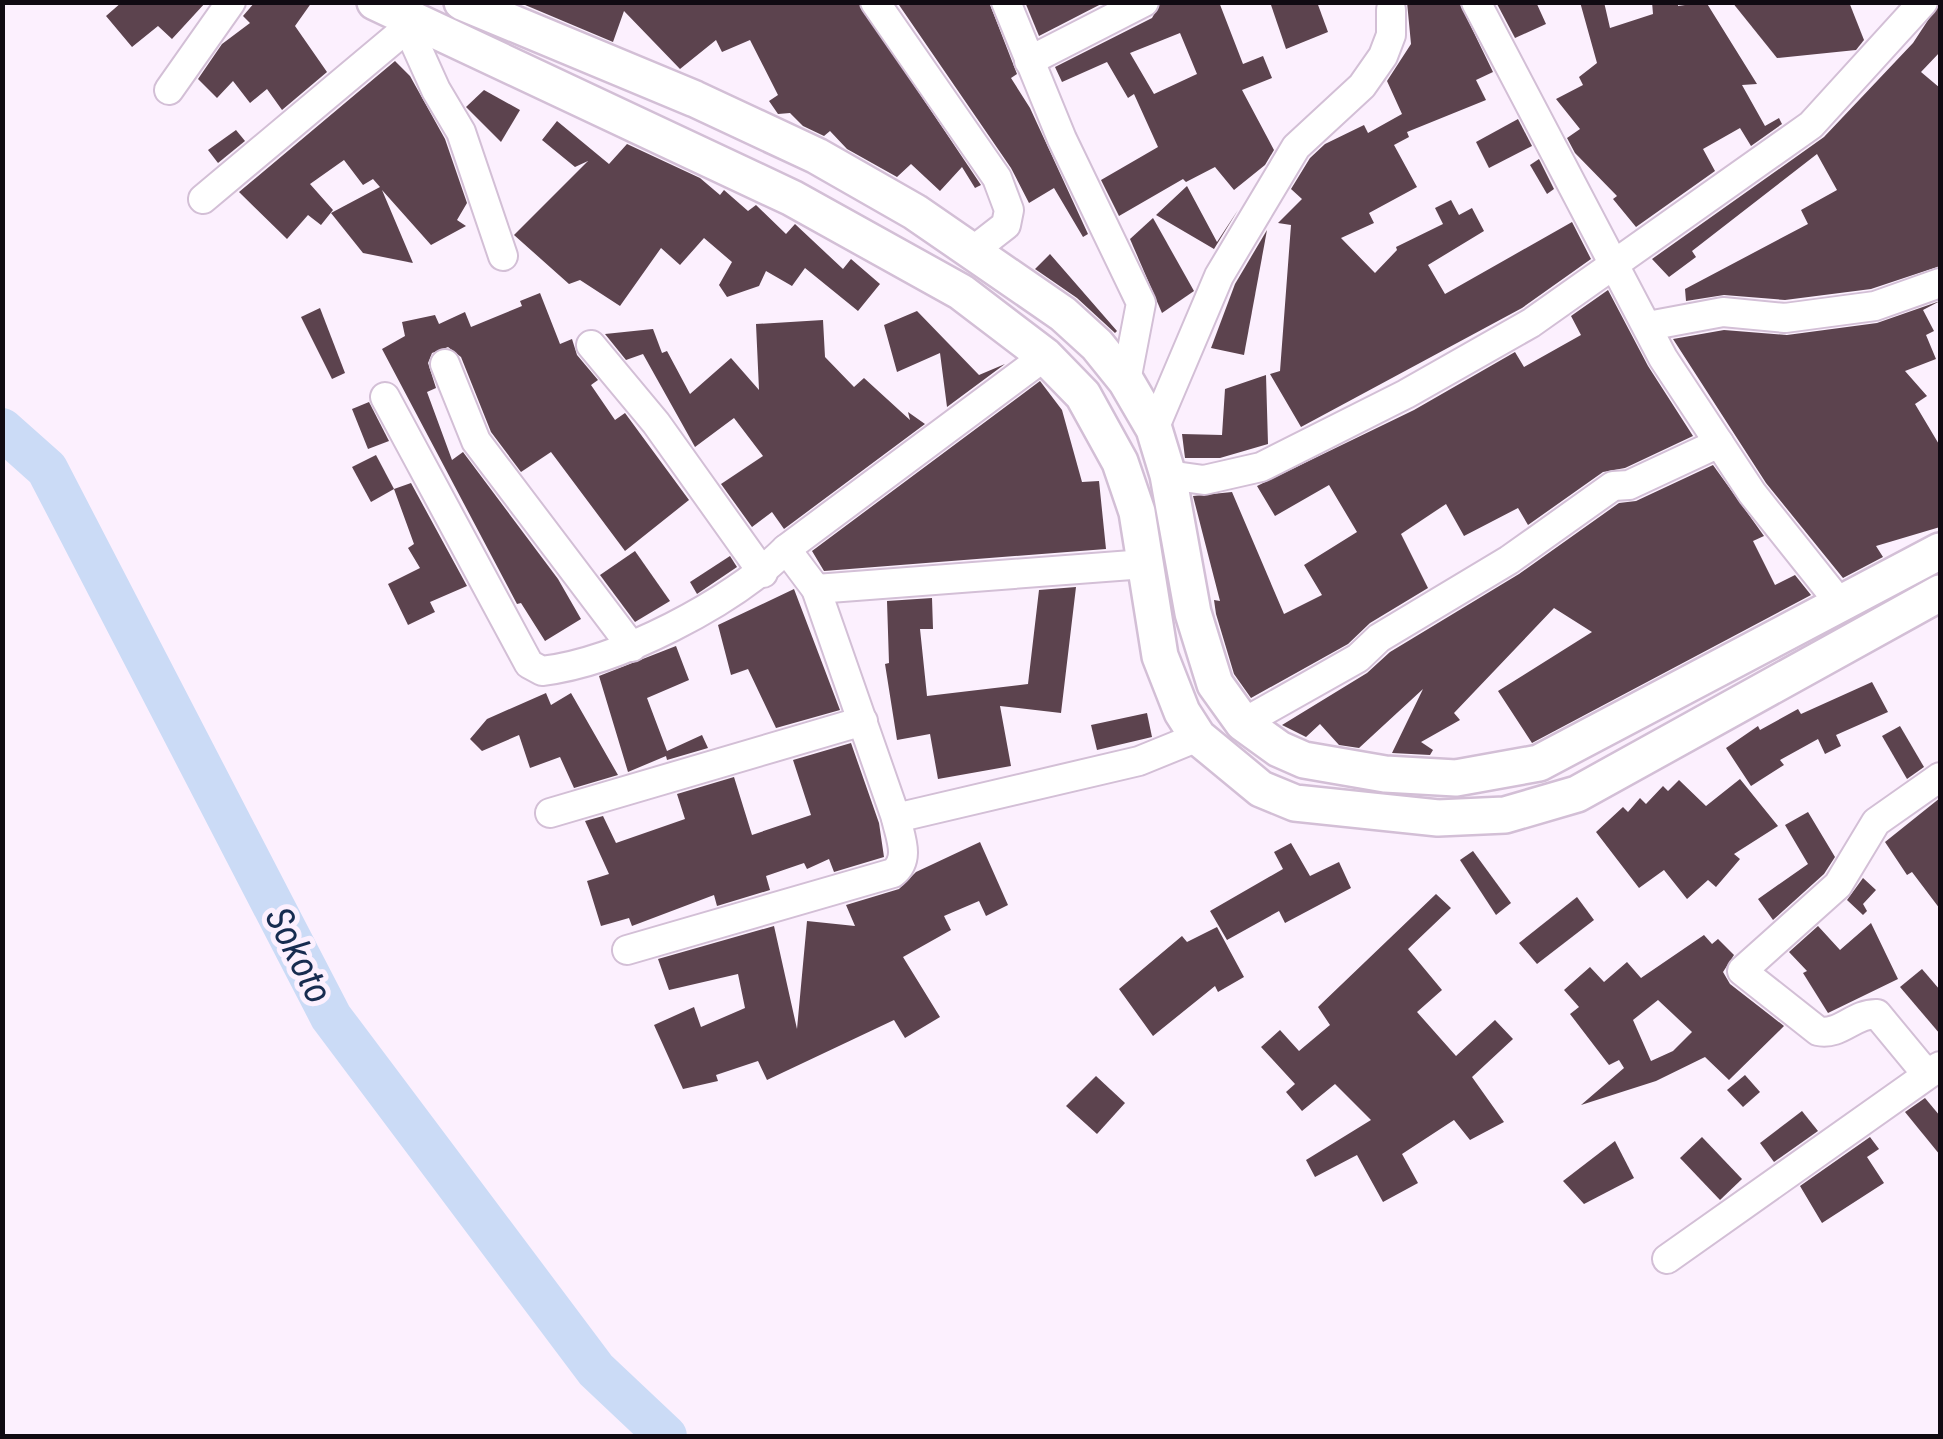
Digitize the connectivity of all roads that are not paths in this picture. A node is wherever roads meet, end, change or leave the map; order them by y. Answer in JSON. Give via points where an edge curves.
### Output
{"nodes":[{"id":1,"x":231,"y":2,"type":"edge"},
{"id":2,"x":375,"y":2,"type":"edge"},
{"id":3,"x":875,"y":2,"type":"edge"},
{"id":4,"x":1006,"y":2,"type":"edge"},
{"id":5,"x":1144,"y":2,"type":"edge"},
{"id":6,"x":1476,"y":2,"type":"edge"},
{"id":7,"x":1923,"y":2,"type":"edge"},
{"id":8,"x":477,"y":5,"type":"edge"},
{"id":9,"x":1392,"y":5,"type":"edge"},
{"id":10,"x":411,"y":26,"type":"junction"},
{"id":11,"x":1029,"y":61,"type":"junction"},
{"id":12,"x":169,"y":90,"type":"dead end"},
{"id":13,"x":203,"y":199,"type":"dead end"},
{"id":14,"x":970,"y":252,"type":"junction"},
{"id":15,"x":503,"y":256,"type":"dead end"},
{"id":16,"x":1616,"y":263,"type":"junction"},
{"id":17,"x":1940,"y":283,"type":"edge"},
{"id":18,"x":1648,"y":326,"type":"junction"},
{"id":19,"x":591,"y":345,"type":"dead end"},
{"id":20,"x":1045,"y":356,"type":"junction"},
{"id":21,"x":445,"y":364,"type":"dead end"},
{"id":22,"x":1126,"y":382,"type":"junction"},
{"id":23,"x":385,"y":397,"type":"dead end"},
{"id":24,"x":1154,"y":429,"type":"junction"},
{"id":25,"x":1719,"y":443,"type":"junction"},
{"id":26,"x":1168,"y":476,"type":"junction"},
{"id":27,"x":786,"y":549,"type":"junction"},
{"id":28,"x":1940,"y":551,"type":"edge"},
{"id":29,"x":1145,"y":564,"type":"junction"},
{"id":30,"x":762,"y":573,"type":"junction"},
{"id":31,"x":816,"y":589,"type":"junction"},
{"id":32,"x":1939,"y":600,"type":"edge"},
{"id":33,"x":1839,"y":602,"type":"junction"},
{"id":34,"x":632,"y":647,"type":"junction"},
{"id":35,"x":863,"y":722,"type":"junction"},
{"id":36,"x":1243,"y":723,"type":"junction"},
{"id":37,"x":1198,"y":737,"type":"junction"},
{"id":38,"x":1279,"y":749,"type":"junction"},
{"id":39,"x":1940,"y":777,"type":"edge"},
{"id":40,"x":1248,"y":779,"type":"junction"},
{"id":41,"x":550,"y":813,"type":"dead end"},
{"id":42,"x":896,"y":818,"type":"junction"},
{"id":43,"x":627,"y":950,"type":"dead end"},
{"id":44,"x":1935,"y":1068,"type":"edge"},
{"id":45,"x":1667,"y":1259,"type":"dead end"}],
"edges":[{"from":1,"to":12,"type":"street"},
{"from":2,"to":10,"type":"street"},
{"from":3,"to":14,"type":"street","via":[[997,178],[1009,210],[1006,224]]},
{"from":4,"to":11,"type":"street"},
{"from":5,"to":11,"type":"street"},
{"from":6,"to":16,"type":"street"},
{"from":7,"to":16,"type":"street","via":[[1812,125]]},
{"from":8,"to":14,"type":"street","via":[[817,156]]},
{"from":9,"to":24,"type":"street","via":[[1392,34],[1383,56],[1362,86],[1296,146],[1219,276]]},
{"from":10,"to":13,"type":"street"},
{"from":10,"to":15,"type":"street","via":[[461,132]]},
{"from":10,"to":20,"type":"street","via":[[792,198],[961,292]]},
{"from":11,"to":22,"type":"street","via":[[1141,304]]},
{"from":14,"to":22,"type":"street","via":[[1063,314]]},
{"from":16,"to":18,"type":"street"},
{"from":16,"to":26,"type":"street","via":[[1531,323],[1261,466],[1204,480]]},
{"from":17,"to":18,"type":"street","via":[[1875,306],[1786,318],[1723,312]]},
{"from":18,"to":25,"type":"street"},
{"from":19,"to":30,"type":"street"},
{"from":20,"to":27,"type":"street"},
{"from":20,"to":29,"type":"street","via":[[1101,422],[1137,512]]},
{"from":21,"to":34,"type":"street","via":[[476,441]]},
{"from":22,"to":24,"type":"street"},
{"from":23,"to":34,"type":"street","via":[[529,664],[542,671],[564,668]]},
{"from":24,"to":26,"type":"street"},
{"from":25,"to":33,"type":"street"},
{"from":25,"to":36,"type":"street","via":[[1629,485],[1612,486],[1358,658]]},
{"from":26,"to":36,"type":"street","via":[[1206,663]]},
{"from":27,"to":30,"type":"street"},
{"from":27,"to":31,"type":"street"},
{"from":28,"to":33,"type":"street"},
{"from":29,"to":31,"type":"street"},
{"from":29,"to":37,"type":"street","via":[[1168,684]]},
{"from":30,"to":34,"type":"street"},
{"from":31,"to":35,"type":"street"},
{"from":32,"to":40,"type":"street","via":[[1577,794],[1505,814],[1382,816],[1280,798]]},
{"from":33,"to":38,"type":"street","via":[[1539,763],[1456,778],[1322,766]]},
{"from":35,"to":41,"type":"street"},
{"from":35,"to":42,"type":"street"},
{"from":36,"to":38,"type":"street"},
{"from":37,"to":40,"type":"street"},
{"from":37,"to":42,"type":"street","via":[[1139,761]]},
{"from":38,"to":40,"type":"street"},
{"from":39,"to":44,"type":"street","via":[[1876,822],[1838,885],[1742,971],[1818,1031],[1877,1014],[1920,1066]]},
{"from":42,"to":43,"type":"street","via":[[904,856],[894,873]]},
{"from":44,"to":45,"type":"street"}]}
